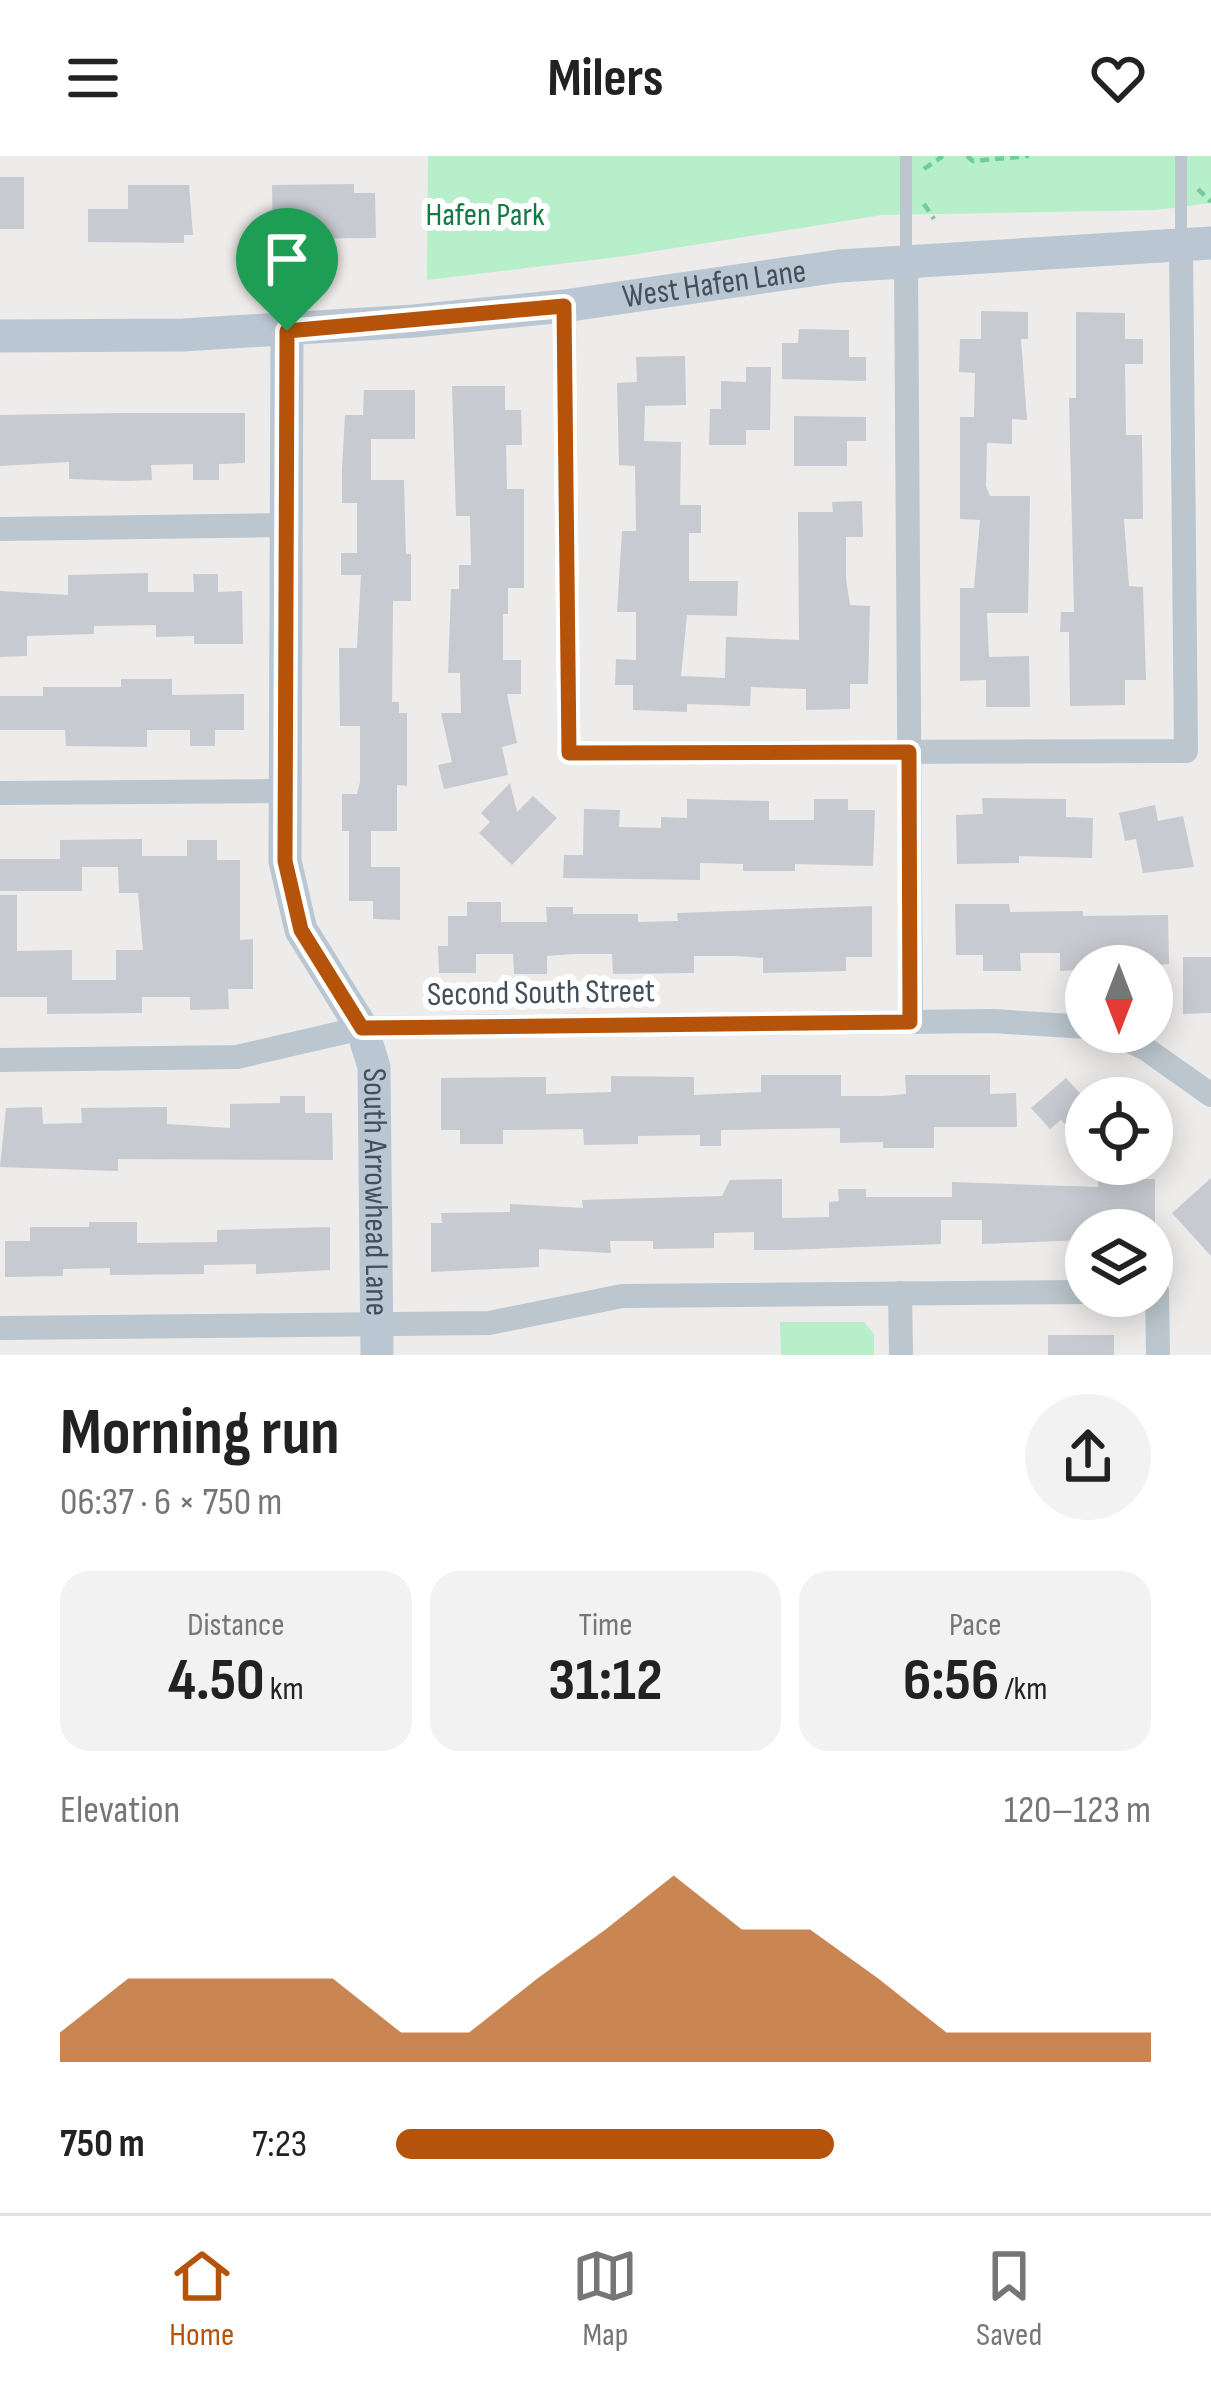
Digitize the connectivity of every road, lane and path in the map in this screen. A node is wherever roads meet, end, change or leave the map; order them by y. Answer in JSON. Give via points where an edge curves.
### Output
{"nodes":[{"id":1,"x":906,"y":156,"type":"edge"},
{"id":2,"x":943,"y":156,"type":"edge"},
{"id":3,"x":967,"y":156,"type":"edge"},
{"id":4,"x":1028,"y":156,"type":"edge"},
{"id":5,"x":1181,"y":156,"type":"edge"},
{"id":6,"x":922,"y":182,"type":"dead end"},
{"id":7,"x":922,"y":194,"type":"dead end"},
{"id":8,"x":934,"y":219,"type":"dead end"},
{"id":9,"x":1196,"y":245,"type":"edge"},
{"id":10,"x":906,"y":260,"type":"junction"},
{"id":11,"x":564,"y":306,"type":"junction"},
{"id":12,"x":287,"y":331,"type":"junction"},
{"id":13,"x":0,"y":336,"type":"edge"},
{"id":14,"x":286,"y":525,"type":"junction"},
{"id":15,"x":0,"y":529,"type":"edge"},
{"id":16,"x":909,"y":752,"type":"junction"},
{"id":17,"x":285,"y":791,"type":"junction"},
{"id":18,"x":0,"y":793,"type":"edge"},
{"id":19,"x":910,"y":1022,"type":"junction"},
{"id":20,"x":1065,"y":1026,"type":"edge"},
{"id":21,"x":362,"y":1028,"type":"junction"},
{"id":22,"x":1152,"y":1053,"type":"edge"},
{"id":23,"x":0,"y":1060,"type":"edge"},
{"id":24,"x":1211,"y":1095,"type":"edge"},
{"id":25,"x":1065,"y":1292,"type":"edge"},
{"id":26,"x":900,"y":1293,"type":"junction"},
{"id":27,"x":1156,"y":1317,"type":"edge"},
{"id":28,"x":0,"y":1328,"type":"edge"},
{"id":29,"x":377,"y":1340,"type":"edge"},
{"id":30,"x":901,"y":1355,"type":"edge"},
{"id":31,"x":1158,"y":1355,"type":"edge"}],
"edges":[{"from":1,"to":10,"type":"lane"},
{"from":2,"to":6,"type":"path","via":[[923,170]]},
{"from":3,"to":4,"type":"path"},
{"from":5,"to":9,"type":"lane"},
{"from":7,"to":8,"type":"path"},
{"from":9,"to":10,"type":"main road","name":"West Hafen Lane"},
{"from":9,"to":16,"type":"street","via":[[1186,751]]},
{"from":10,"to":11,"type":"main road","name":"West Hafen Lane"},
{"from":10,"to":16,"type":"street"},
{"from":11,"to":12,"type":"main road","name":"West Hafen Lane"},
{"from":11,"to":16,"type":"street","via":[[569,753]]},
{"from":12,"to":13,"type":"main road","name":"West Hafen Lane"},
{"from":12,"to":14,"type":"main road","name":"South Arrowhead Lane"},
{"from":14,"to":15,"type":"street"},
{"from":14,"to":17,"type":"main road","name":"South Arrowhead Lane"},
{"from":16,"to":19,"type":"street"},
{"from":17,"to":18,"type":"street"},
{"from":17,"to":21,"type":"main road","name":"South Arrowhead Lane","via":[[285,861],[301,930]]},
{"from":19,"to":20,"type":"street","name":"Second South Street"},
{"from":19,"to":21,"type":"street","name":"Second South Street"},
{"from":21,"to":23,"type":"street","name":"Second South Street","via":[[237,1057]]},
{"from":21,"to":29,"type":"main road","name":"South Arrowhead Lane","via":[[374,1066]]},
{"from":22,"to":24,"type":"street"},
{"from":25,"to":26,"type":"street"},
{"from":26,"to":29,"type":"street","via":[[622,1296]]},
{"from":26,"to":30,"type":"street"},
{"from":27,"to":31,"type":"street"},
{"from":28,"to":29,"type":"street"}]}
